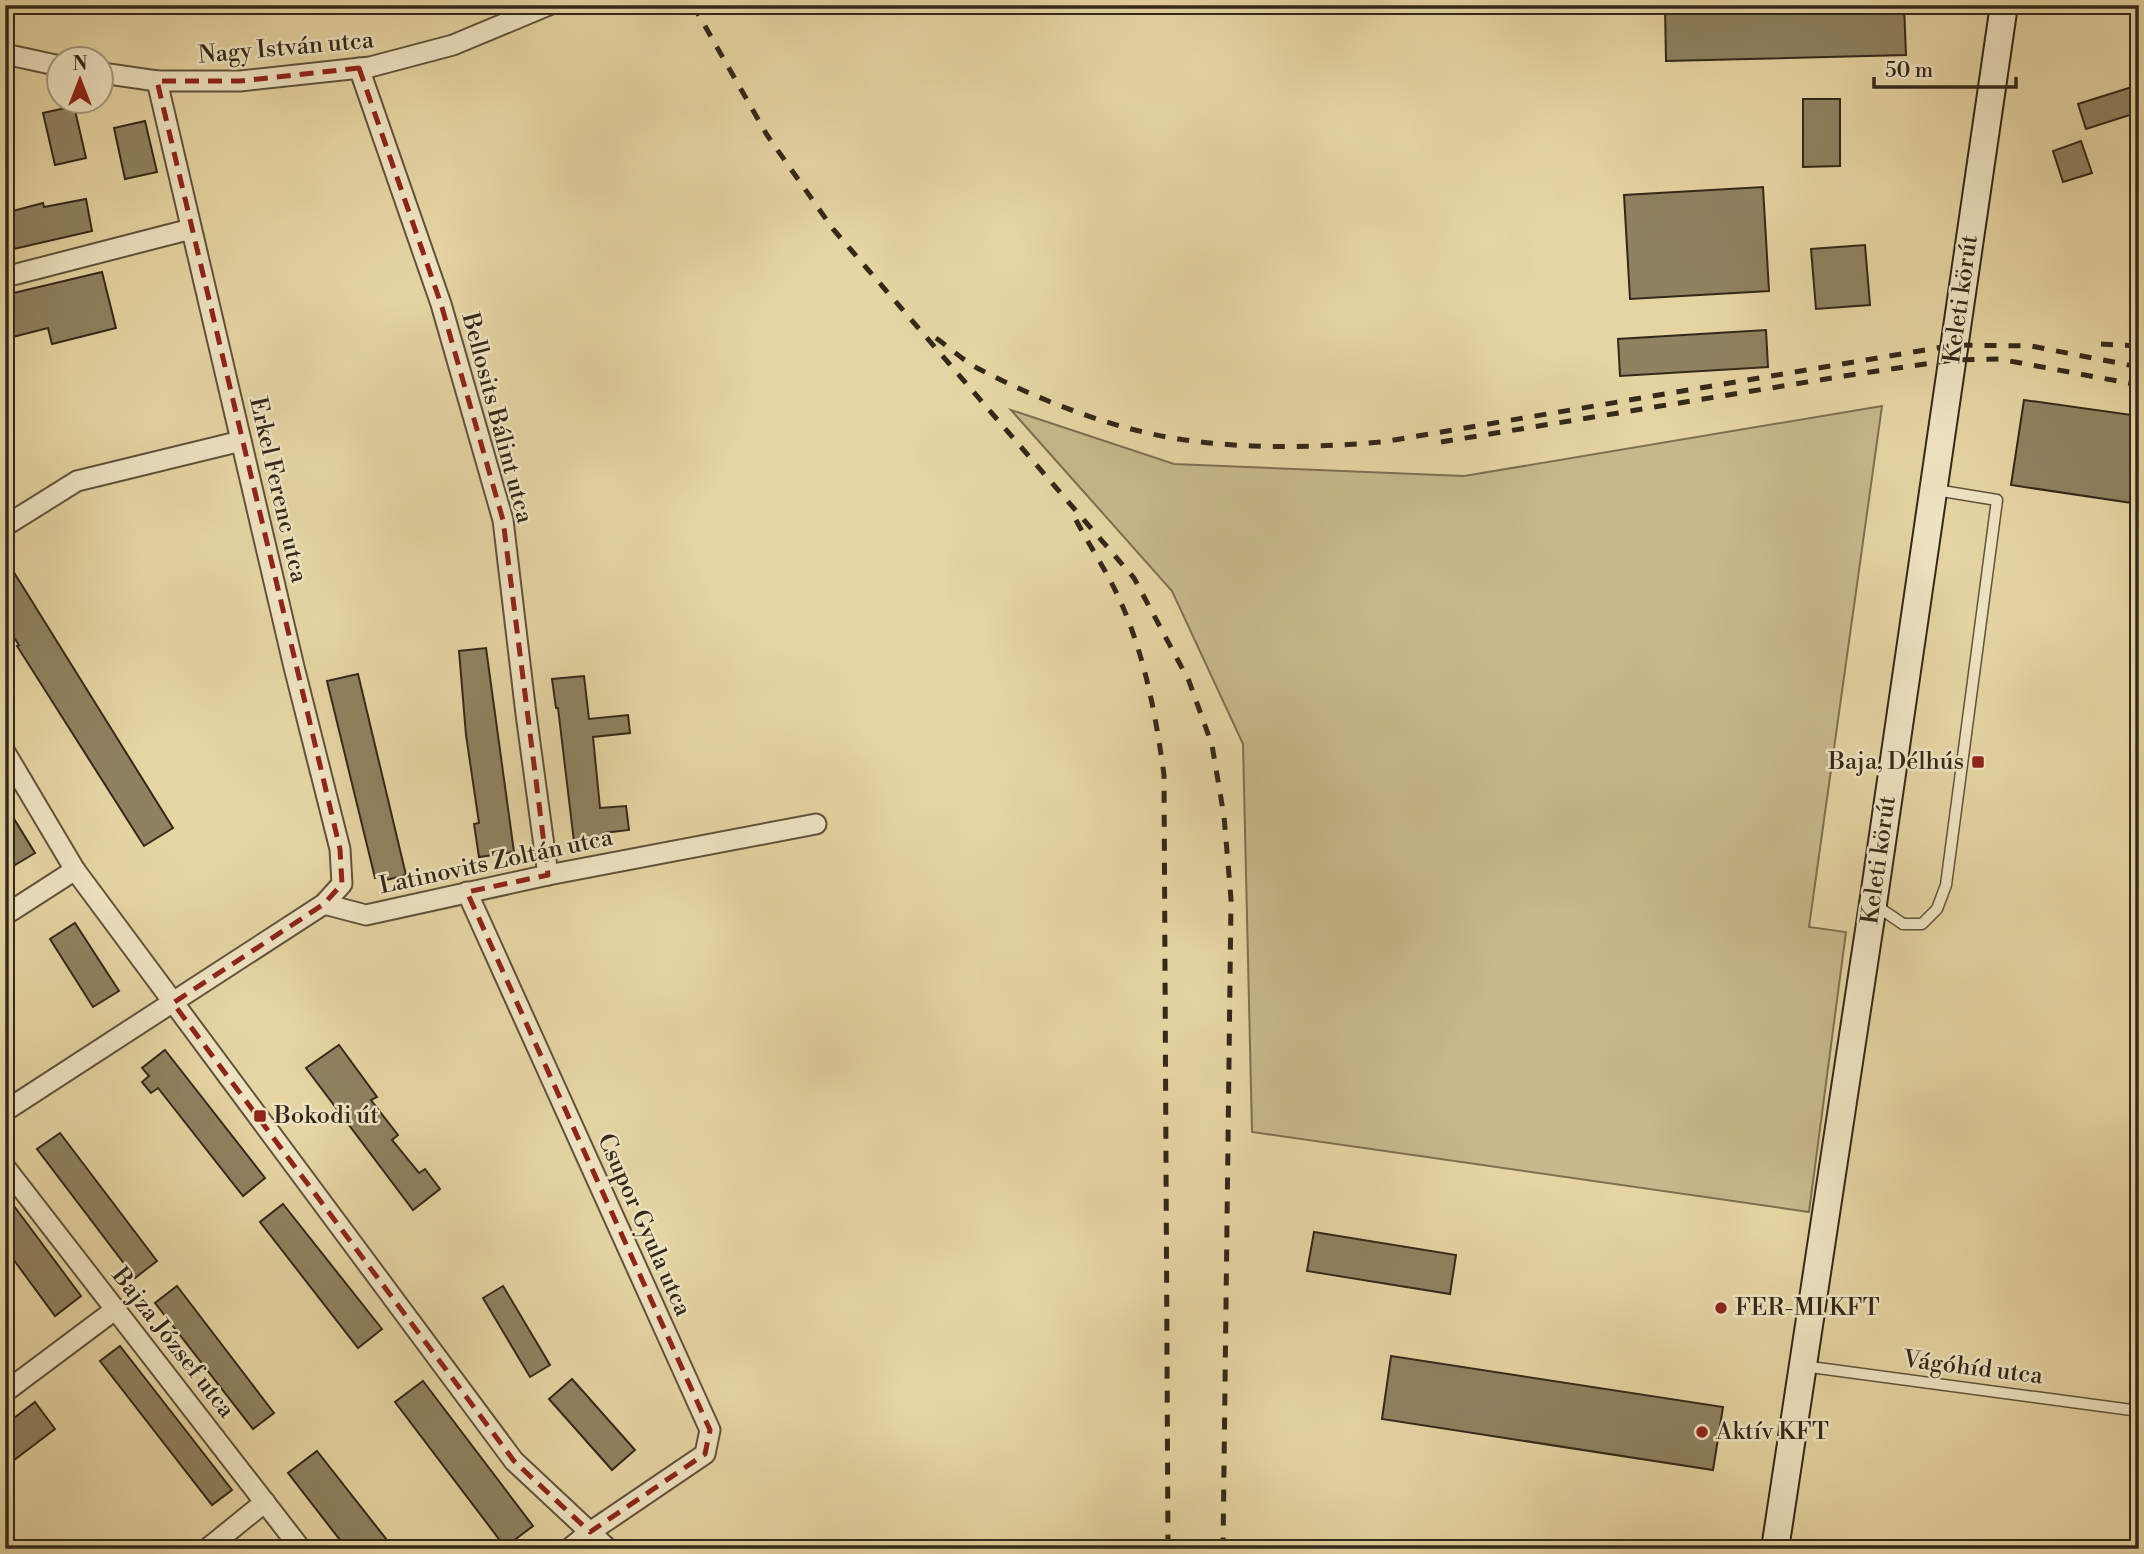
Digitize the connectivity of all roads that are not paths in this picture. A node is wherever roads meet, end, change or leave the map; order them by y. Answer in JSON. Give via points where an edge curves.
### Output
{"nodes":[{"id":1,"x":549,"y":5,"type":"edge"},
{"id":2,"x":2004,"y":5,"type":"edge"},
{"id":3,"x":5,"y":54,"type":"edge"},
{"id":4,"x":46,"y":63,"type":"edge"},
{"id":5,"x":359,"y":68,"type":"junction"},
{"id":6,"x":116,"y":75,"type":"edge"},
{"id":7,"x":157,"y":81,"type":"junction"},
{"id":8,"x":191,"y":229,"type":"junction"},
{"id":9,"x":5,"y":277,"type":"edge"},
{"id":10,"x":241,"y":441,"type":"junction"},
{"id":11,"x":1932,"y":489,"type":"junction"},
{"id":12,"x":5,"y":526,"type":"edge"},
{"id":13,"x":5,"y":752,"type":"edge"},
{"id":14,"x":816,"y":824,"type":"dead end"},
{"id":15,"x":75,"y":870,"type":"junction"},
{"id":16,"x":548,"y":876,"type":"junction"},
{"id":17,"x":467,"y":892,"type":"junction"},
{"id":18,"x":324,"y":904,"type":"junction"},
{"id":19,"x":1873,"y":904,"type":"junction"},
{"id":20,"x":5,"y":915,"type":"edge"},
{"id":21,"x":173,"y":1003,"type":"junction"},
{"id":22,"x":5,"y":1111,"type":"edge"},
{"id":23,"x":5,"y":1167,"type":"edge"},
{"id":24,"x":116,"y":1309,"type":"junction"},
{"id":25,"x":1803,"y":1367,"type":"junction"},
{"id":26,"x":5,"y":1392,"type":"edge"},
{"id":27,"x":2139,"y":1411,"type":"edge"},
{"id":28,"x":265,"y":1502,"type":"junction"},
{"id":29,"x":590,"y":1532,"type":"junction"},
{"id":30,"x":207,"y":1549,"type":"edge"},
{"id":31,"x":301,"y":1549,"type":"edge"},
{"id":32,"x":569,"y":1549,"type":"edge"},
{"id":33,"x":608,"y":1549,"type":"edge"},
{"id":34,"x":1775,"y":1549,"type":"edge"}],
"edges":[{"from":1,"to":5,"type":"street","name":"Nagy István utca","via":[[453,45]]},
{"from":2,"to":11,"type":"main road","name":"Keleti körút"},
{"from":3,"to":4,"type":"street"},
{"from":5,"to":7,"type":"street","name":"Nagy István utca","via":[[240,81]]},
{"from":5,"to":16,"type":"street","name":"Bellosits Bálint utca","via":[[440,304],[503,520]]},
{"from":6,"to":7,"type":"street","name":"Nagy István utca"},
{"from":7,"to":8,"type":"street","name":"Erkel Ferenc utca"},
{"from":8,"to":9,"type":"street"},
{"from":8,"to":10,"type":"street","name":"Erkel Ferenc utca"},
{"from":10,"to":12,"type":"street","via":[[76,481]]},
{"from":10,"to":18,"type":"street","name":"Erkel Ferenc utca","via":[[340,849],[342,884]]},
{"from":11,"to":19,"type":"main road","name":"Keleti körút"},
{"from":11,"to":19,"type":"lane","via":[[1997,500],[1946,885],[1937,909],[1922,923],[1903,923]]},
{"from":13,"to":15,"type":"street"},
{"from":14,"to":16,"type":"street","name":"Latinovits Zoltán utca"},
{"from":15,"to":20,"type":"street"},
{"from":15,"to":21,"type":"street"},
{"from":16,"to":17,"type":"street","name":"Latinovits Zoltán utca"},
{"from":17,"to":18,"type":"street","name":"Latinovits Zoltán utca","via":[[366,915]]},
{"from":17,"to":29,"type":"street","name":"Csupor Gyula utca","via":[[710,1430],[705,1454]]},
{"from":18,"to":21,"type":"street"},
{"from":19,"to":25,"type":"main road","name":"Keleti körút"},
{"from":21,"to":22,"type":"street"},
{"from":21,"to":29,"type":"street","via":[[514,1461]]},
{"from":23,"to":24,"type":"street","name":"Bajza József utca"},
{"from":24,"to":26,"type":"street"},
{"from":24,"to":28,"type":"street","name":"Bajza József utca"},
{"from":25,"to":27,"type":"lane","name":"Vágóhíd utca"},
{"from":25,"to":34,"type":"main road","name":"Keleti körút"},
{"from":28,"to":30,"type":"street"},
{"from":28,"to":31,"type":"street","name":"Bajza József utca"},
{"from":29,"to":32,"type":"street","name":"Csupor Gyula utca"},
{"from":29,"to":33,"type":"street"}]}
